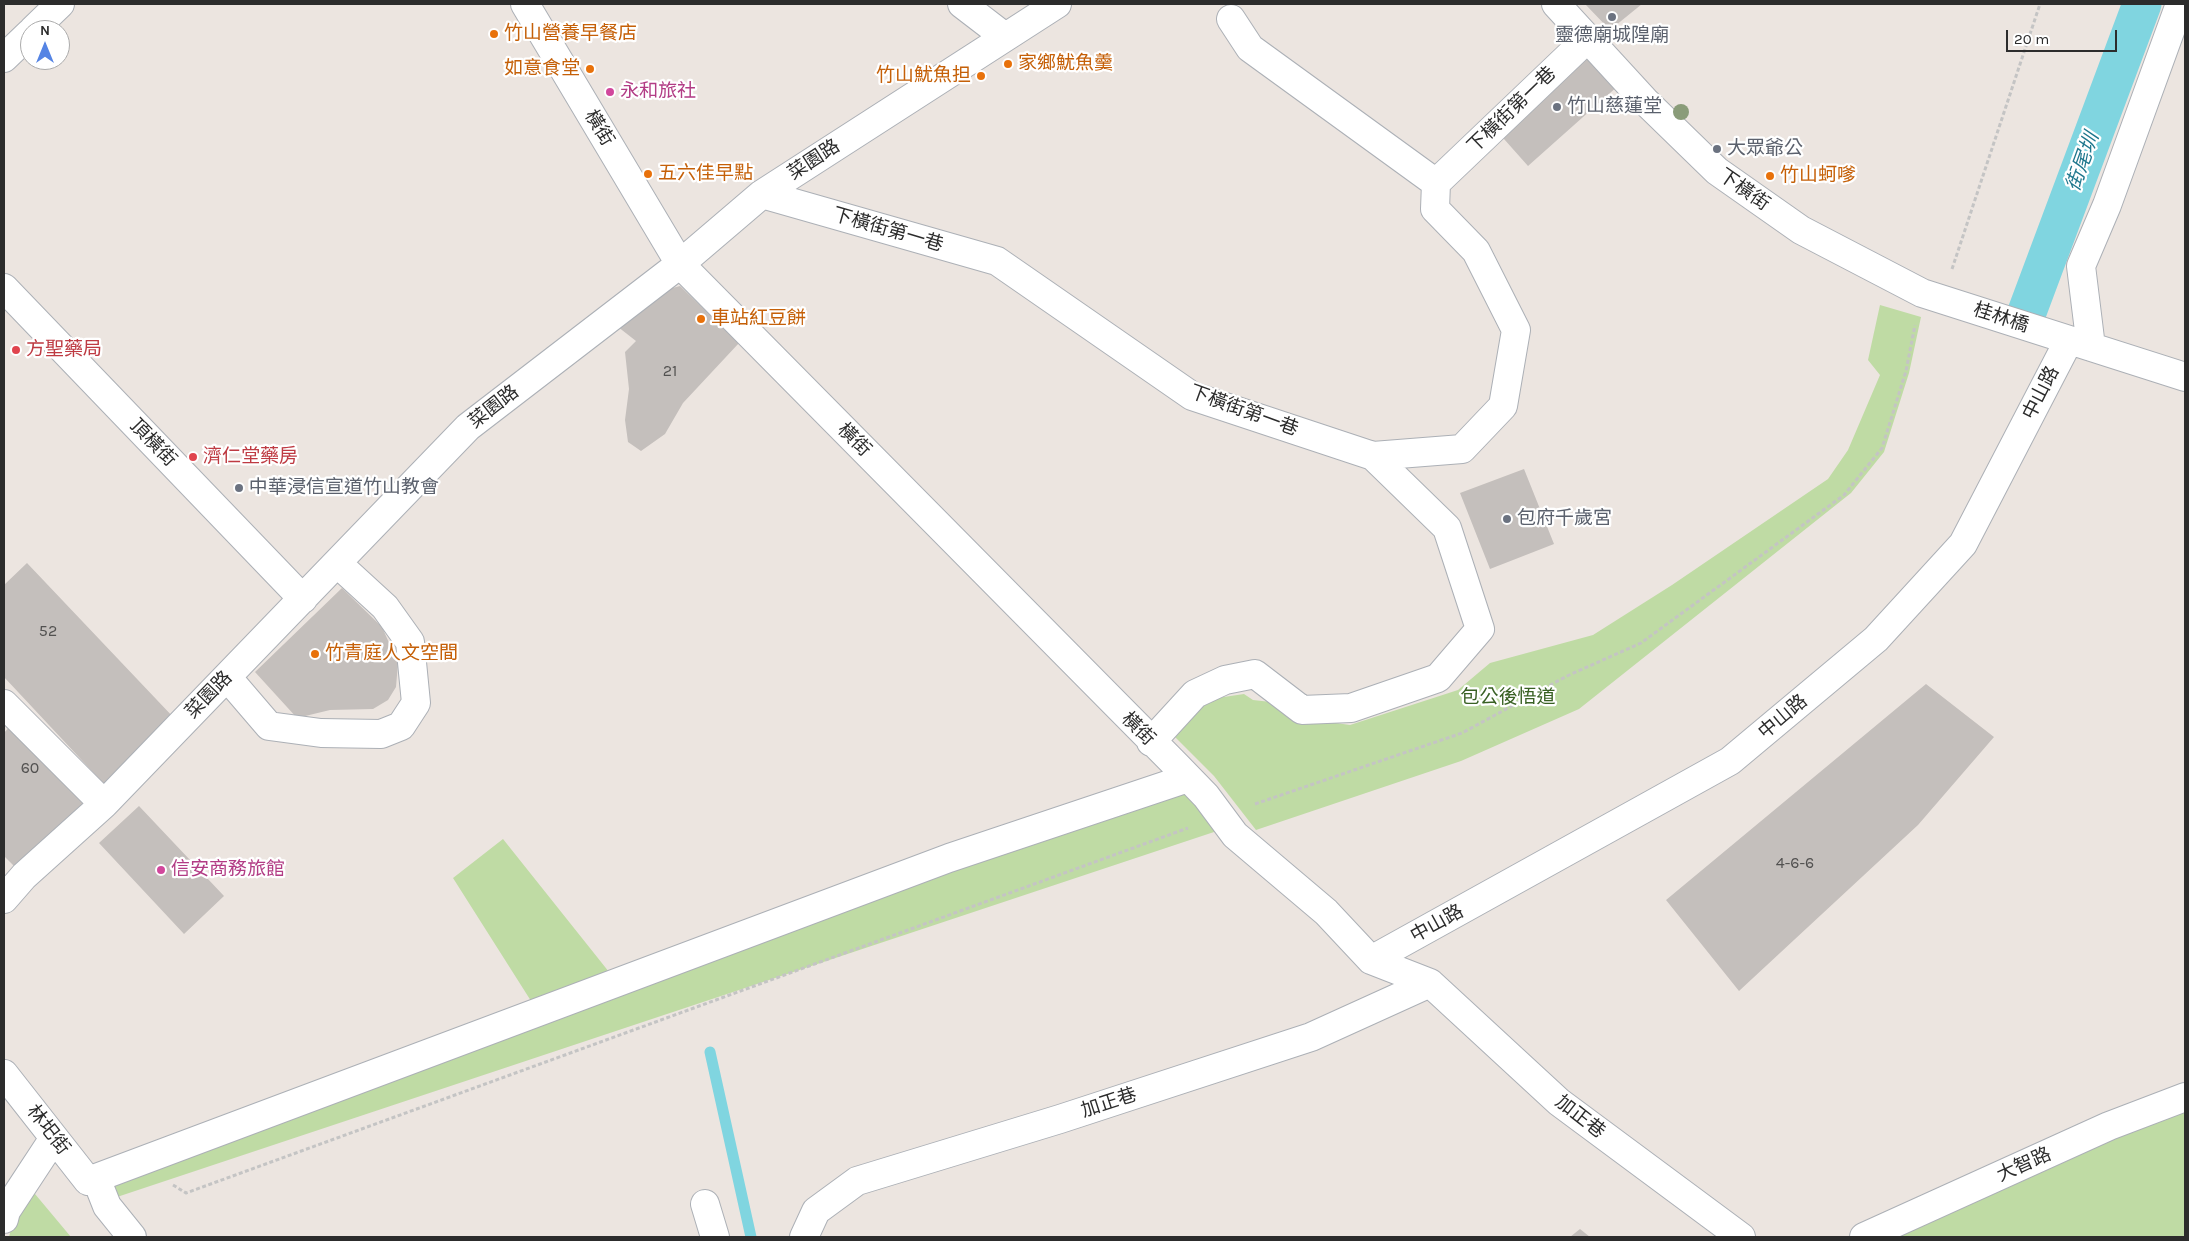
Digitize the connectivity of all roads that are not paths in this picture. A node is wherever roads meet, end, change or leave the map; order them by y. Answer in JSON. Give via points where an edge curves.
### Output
{"nodes":[{"id":1,"x":60,"y":4,"type":"edge"},
{"id":2,"x":525,"y":4,"type":"edge"},
{"id":3,"x":962,"y":4,"type":"edge"},
{"id":4,"x":1556,"y":4,"type":"edge"},
{"id":5,"x":2180,"y":4,"type":"edge"},
{"id":6,"x":1054,"y":5,"type":"edge"},
{"id":7,"x":1231,"y":19,"type":"dead end"},
{"id":8,"x":43,"y":20,"type":"edge"},
{"id":9,"x":1005,"y":37,"type":"junction"},
{"id":10,"x":1588,"y":38,"type":"junction"},
{"id":11,"x":20,"y":43,"type":"edge"},
{"id":12,"x":4,"y":58,"type":"edge"},
{"id":13,"x":1436,"y":183,"type":"junction"},
{"id":14,"x":762,"y":194,"type":"junction"},
{"id":15,"x":680,"y":264,"type":"junction"},
{"id":16,"x":4,"y":288,"type":"edge"},
{"id":17,"x":1932,"y":296,"type":"joint"},
{"id":18,"x":2080,"y":343,"type":"junction"},
{"id":19,"x":2185,"y":377,"type":"edge"},
{"id":20,"x":1373,"y":456,"type":"junction"},
{"id":21,"x":337,"y":563,"type":"junction"},
{"id":22,"x":303,"y":599,"type":"junction"},
{"id":23,"x":227,"y":677,"type":"junction"},
{"id":24,"x":4,"y":704,"type":"edge"},
{"id":25,"x":1151,"y":742,"type":"junction"},
{"id":26,"x":1188,"y":778,"type":"junction"},
{"id":27,"x":104,"y":804,"type":"junction"},
{"id":28,"x":4,"y":899,"type":"edge"},
{"id":29,"x":1371,"y":960,"type":"junction"},
{"id":30,"x":1430,"y":983,"type":"junction"},
{"id":31,"x":4,"y":1074,"type":"edge"},
{"id":32,"x":2185,"y":1097,"type":"edge"},
{"id":33,"x":54,"y":1138,"type":"junction"},
{"id":34,"x":96,"y":1178,"type":"junction"},
{"id":35,"x":705,"y":1204,"type":"dead end"},
{"id":36,"x":4,"y":1219,"type":"edge"},
{"id":37,"x":132,"y":1237,"type":"edge"},
{"id":38,"x":715,"y":1237,"type":"edge"},
{"id":39,"x":804,"y":1237,"type":"edge"},
{"id":40,"x":1741,"y":1237,"type":"edge"},
{"id":41,"x":1864,"y":1237,"type":"edge"}],
"edges":[{"from":1,"to":8,"type":"street"},
{"from":2,"to":15,"type":"street","name":"橫街"},
{"from":3,"to":9,"type":"street"},
{"from":4,"to":10,"type":"street","name":"下橫街"},
{"from":5,"to":18,"type":"street","via":[[2107,205],[2081,266]]},
{"from":6,"to":9,"type":"street","name":"菜園路"},
{"from":7,"to":13,"type":"street","via":[[1250,48]]},
{"from":9,"to":14,"type":"street","name":"菜園路"},
{"from":10,"to":13,"type":"street","name":"下橫街第一巷"},
{"from":10,"to":17,"type":"street","name":"下橫街","via":[[1645,101],[1717,171],[1801,230]]},
{"from":11,"to":12,"type":"street"},
{"from":13,"to":20,"type":"street","name":"下橫街第一巷","via":[[1435,209],[1476,251],[1516,330],[1503,406],[1462,450]]},
{"from":14,"to":15,"type":"street","name":"菜園路"},
{"from":14,"to":20,"type":"street","name":"下橫街第一巷","via":[[996,260],[1192,396]]},
{"from":15,"to":21,"type":"street","name":"菜園路","via":[[468,426]]},
{"from":15,"to":25,"type":"street","name":"橫街"},
{"from":16,"to":22,"type":"street","name":"頂橫街"},
{"from":17,"to":18,"type":"street","name":"桂林橋"},
{"from":18,"to":19,"type":"street"},
{"from":18,"to":29,"type":"street","name":"中山路","via":[[1963,544],[1876,639],[1730,761]]},
{"from":20,"to":25,"type":"street","via":[[1447,528],[1480,629],[1438,678],[1351,708],[1302,710],[1255,674],[1225,680],[1195,694]]},
{"from":21,"to":22,"type":"street","name":"菜園路"},
{"from":21,"to":23,"type":"street","via":[[385,607],[410,642],[416,703],[401,726],[381,734],[321,733],[269,726]]},
{"from":22,"to":23,"type":"street","name":"菜園路"},
{"from":23,"to":27,"type":"street","name":"菜園路"},
{"from":24,"to":27,"type":"street"},
{"from":25,"to":26,"type":"street","name":"橫街"},
{"from":26,"to":29,"type":"street","name":"橫街","via":[[1228,826],[1326,912]]},
{"from":26,"to":34,"type":"street","via":[[949,858]]},
{"from":27,"to":28,"type":"street","name":"菜園路","via":[[24,876]]},
{"from":29,"to":30,"type":"street","name":"加正巷"},
{"from":30,"to":39,"type":"street","name":"加正巷","via":[[1311,1037],[858,1181],[816,1211]]},
{"from":30,"to":40,"type":"street","name":"加正巷","via":[[1559,1102]]},
{"from":31,"to":33,"type":"street","name":"林圯街"},
{"from":32,"to":41,"type":"street","name":"大智路","via":[[2109,1126]]},
{"from":33,"to":34,"type":"street","name":"林圯街","via":[[88,1181]]},
{"from":33,"to":36,"type":"street","via":[[6,1211]]},
{"from":34,"to":37,"type":"street","via":[[107,1206]]},
{"from":35,"to":38,"type":"street"}]}
